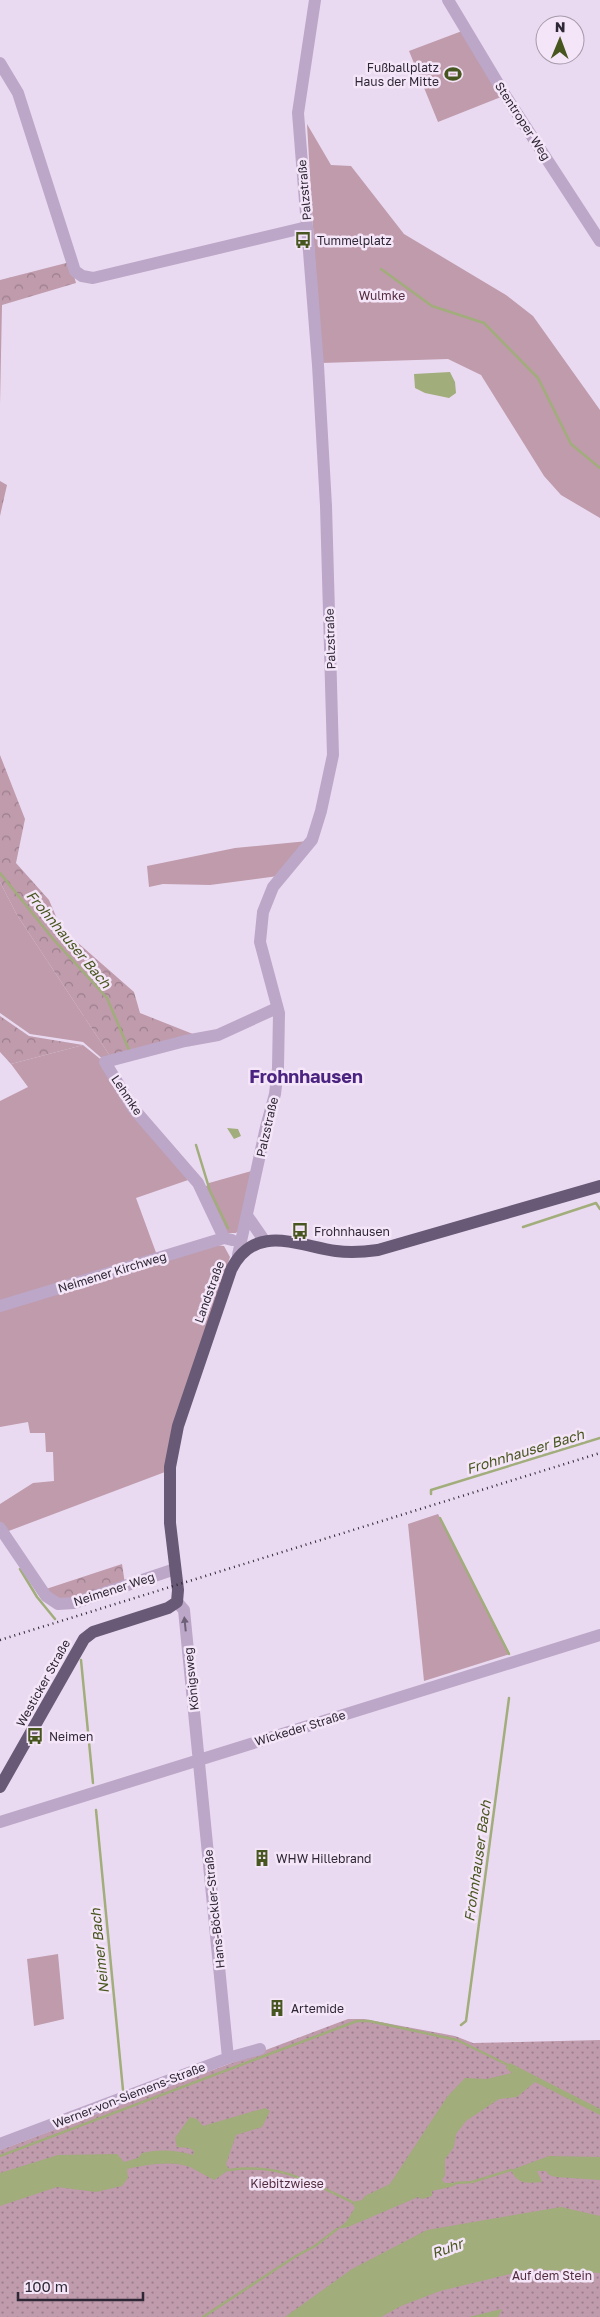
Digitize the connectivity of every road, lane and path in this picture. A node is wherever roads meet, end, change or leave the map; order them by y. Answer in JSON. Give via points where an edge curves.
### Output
{"nodes":[{"id":1,"x":315,"y":0,"type":"edge"},
{"id":2,"x":448,"y":0,"type":"edge"},
{"id":3,"x":0,"y":63,"type":"edge"},
{"id":4,"x":308,"y":227,"type":"junction"},
{"id":5,"x":600,"y":241,"type":"edge"},
{"id":6,"x":277,"y":1008,"type":"junction"},
{"id":7,"x":600,"y":1186,"type":"edge"},
{"id":8,"x":248,"y":1217,"type":"junction"},
{"id":9,"x":224,"y":1238,"type":"junction"},
{"id":10,"x":264,"y":1240,"type":"junction"},
{"id":11,"x":242,"y":1242,"type":"junction"},
{"id":12,"x":238,"y":1255,"type":"junction"},
{"id":13,"x":0,"y":1306,"type":"edge"},
{"id":14,"x":0,"y":1528,"type":"edge"},
{"id":15,"x":175,"y":1569,"type":"junction"},
{"id":16,"x":178,"y":1596,"type":"junction"},
{"id":17,"x":600,"y":1635,"type":"edge"},
{"id":18,"x":199,"y":1760,"type":"junction"},
{"id":19,"x":0,"y":1787,"type":"edge"},
{"id":20,"x":0,"y":1822,"type":"edge"},
{"id":21,"x":260,"y":2048,"type":"dead end"},
{"id":22,"x":228,"y":2058,"type":"junction"},
{"id":23,"x":0,"y":2144,"type":"edge"}],
"edges":[{"from":1,"to":4,"type":"street","name":"Palzstraße","via":[[298,113]]},
{"from":2,"to":5,"type":"street","name":"Stentroper Weg"},
{"from":3,"to":4,"type":"street","via":[[18,93],[75,270],[82,276],[93,278]]},
{"from":4,"to":6,"type":"street","name":"Palzstraße","via":[[326,506],[333,755],[322,811],[312,840],[273,887],[263,912],[260,942]]},
{"from":6,"to":8,"type":"street","name":"Palzstraße","via":[[280,1040],[275,1094]]},
{"from":6,"to":9,"type":"street","name":"Lehmke","via":[[218,1035],[105,1062],[133,1108],[198,1183]]},
{"from":7,"to":10,"type":"main road","via":[[378,1250],[348,1252]]},
{"from":8,"to":10,"type":"street"},
{"from":8,"to":11,"type":"street","name":"Palzstraße"},
{"from":9,"to":11,"type":"street"},
{"from":9,"to":13,"type":"street","name":"Neimener Kirchweg"},
{"from":10,"to":12,"type":"main road","name":"Landstraße","via":[[252,1244]]},
{"from":11,"to":12,"type":"street","name":"Palzstraße"},
{"from":12,"to":15,"type":"main road","name":"Landstraße","via":[[178,1426],[170,1467],[169,1503]]},
{"from":14,"to":15,"type":"street","name":"Neimener Weg","via":[[46,1596],[58,1604],[74,1603]]},
{"from":15,"to":16,"type":"main road","name":"Landstraße"},
{"from":18,"to":16,"type":"street","name":"Königsweg","one_way":true,"via":[[184,1610]]},
{"from":16,"to":19,"type":"main road","name":"Westicker Straße","via":[[168,1608],[93,1632],[84,1639]]},
{"from":17,"to":18,"type":"street","name":"Wickeder Straße","via":[[516,1666]]},
{"from":18,"to":20,"type":"street","name":"Wickeder Straße"},
{"from":18,"to":22,"type":"street","name":"Hans-Böckler-Straße"},
{"from":21,"to":22,"type":"street","name":"Werner-von-Siemens-Straße"},
{"from":22,"to":23,"type":"street","name":"Werner-von-Siemens-Straße"}]}
